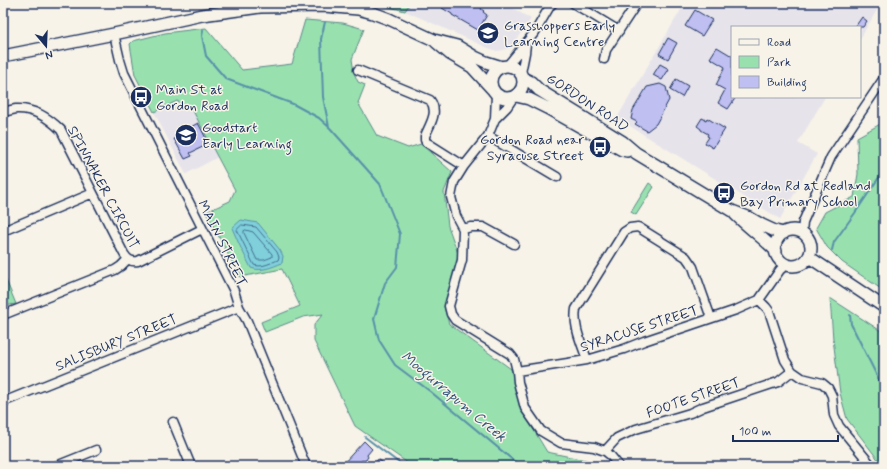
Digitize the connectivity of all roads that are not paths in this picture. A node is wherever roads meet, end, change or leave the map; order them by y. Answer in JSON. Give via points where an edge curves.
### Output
{"nodes":[{"id":1,"x":554,"y":3,"type":"edge"},
{"id":2,"x":573,"y":3,"type":"edge"},
{"id":3,"x":637,"y":3,"type":"edge"},
{"id":4,"x":260,"y":5,"type":"edge"},
{"id":5,"x":619,"y":30,"type":"junction"},
{"id":6,"x":114,"y":34,"type":"junction"},
{"id":7,"x":434,"y":40,"type":"junction"},
{"id":8,"x":526,"y":44,"type":"junction"},
{"id":9,"x":3,"y":56,"type":"edge"},
{"id":10,"x":604,"y":59,"type":"dead end"},
{"id":11,"x":505,"y":67,"type":"junction"},
{"id":12,"x":358,"y":70,"type":"dead end"},
{"id":13,"x":522,"y":76,"type":"junction"},
{"id":14,"x":884,"y":78,"type":"edge"},
{"id":15,"x":495,"y":93,"type":"junction"},
{"id":16,"x":514,"y":97,"type":"junction"},
{"id":17,"x":3,"y":112,"type":"edge"},
{"id":18,"x":495,"y":120,"type":"junction"},
{"id":19,"x":488,"y":136,"type":"junction"},
{"id":20,"x":636,"y":153,"type":"junction"},
{"id":21,"x":464,"y":166,"type":"junction"},
{"id":22,"x":556,"y":177,"type":"dead end"},
{"id":23,"x":93,"y":193,"type":"junction"},
{"id":24,"x":732,"y":211,"type":"junction"},
{"id":25,"x":202,"y":229,"type":"junction"},
{"id":26,"x":463,"y":229,"type":"junction"},
{"id":27,"x":3,"y":231,"type":"edge"},
{"id":28,"x":802,"y":232,"type":"junction"},
{"id":29,"x":784,"y":233,"type":"junction"},
{"id":30,"x":514,"y":244,"type":"dead end"},
{"id":31,"x":776,"y":251,"type":"junction"},
{"id":32,"x":809,"y":257,"type":"junction"},
{"id":33,"x":128,"y":259,"type":"junction"},
{"id":34,"x":787,"y":264,"type":"junction"},
{"id":35,"x":759,"y":300,"type":"junction"},
{"id":36,"x":239,"y":307,"type":"junction"},
{"id":37,"x":884,"y":307,"type":"edge"},
{"id":38,"x":3,"y":315,"type":"edge"},
{"id":39,"x":711,"y":318,"type":"junction"},
{"id":40,"x":587,"y":360,"type":"junction"},
{"id":41,"x":517,"y":371,"type":"junction"},
{"id":42,"x":792,"y":371,"type":"junction"},
{"id":43,"x":3,"y":402,"type":"edge"},
{"id":44,"x":173,"y":422,"type":"dead end"},
{"id":45,"x":96,"y":450,"type":"dead end"},
{"id":46,"x":605,"y":450,"type":"junction"},
{"id":47,"x":56,"y":466,"type":"edge"},
{"id":48,"x":191,"y":466,"type":"edge"},
{"id":49,"x":306,"y":466,"type":"edge"},
{"id":50,"x":618,"y":466,"type":"edge"},
{"id":51,"x":872,"y":466,"type":"edge"}],
"edges":[{"from":1,"to":8,"type":"street"},
{"from":2,"to":5,"type":"street"},
{"from":3,"to":5,"type":"street"},
{"from":4,"to":6,"type":"street","via":[[202,14]]},
{"from":4,"to":7,"type":"street","via":[[358,9],[389,19]]},
{"from":5,"to":10,"type":"street","via":[[606,50]]},
{"from":6,"to":9,"type":"street"},
{"from":6,"to":25,"type":"street","name":"MAIN STREET","via":[[124,73]]},
{"from":7,"to":11,"type":"street","via":[[457,46],[486,62]]},
{"from":7,"to":15,"type":"street","via":[[450,54],[472,67]]},
{"from":8,"to":11,"type":"street"},
{"from":8,"to":13,"type":"street"},
{"from":11,"to":13,"type":"street","via":[[512,67]]},
{"from":11,"to":15,"type":"street","via":[[498,69],[492,77]]},
{"from":12,"to":21,"type":"street","via":[[430,100],[434,114],[424,140]]},
{"from":13,"to":16,"type":"street","via":[[524,83],[520,93]]},
{"from":13,"to":20,"type":"street","name":"GORDON ROAD"},
{"from":14,"to":28,"type":"street","via":[[831,157],[803,222]]},
{"from":15,"to":16,"type":"street","via":[[504,98]]},
{"from":15,"to":18,"type":"street"},
{"from":16,"to":18,"type":"street"},
{"from":16,"to":20,"type":"street","name":"GORDON ROAD","via":[[529,99],[622,150]]},
{"from":17,"to":23,"type":"street","name":"SPINNAKER CIRCUIT","via":[[28,110],[40,114],[61,130]]},
{"from":18,"to":19,"type":"street"},
{"from":19,"to":21,"type":"street"},
{"from":19,"to":22,"type":"street"},
{"from":20,"to":24,"type":"street","name":"GORDON ROAD"},
{"from":21,"to":26,"type":"street","via":[[454,182],[451,197]]},
{"from":23,"to":27,"type":"street"},
{"from":23,"to":33,"type":"street","name":"SPINNAKER CIRCUIT"},
{"from":24,"to":29,"type":"street","name":"GORDON ROAD","via":[[762,226]]},
{"from":24,"to":31,"type":"street","name":"GORDON ROAD"},
{"from":25,"to":33,"type":"street","name":"SPINNAKER CIRCUIT","via":[[138,261],[132,262]]},
{"from":25,"to":36,"type":"street","name":"MAIN STREET"},
{"from":26,"to":30,"type":"street","via":[[483,227]]},
{"from":26,"to":41,"type":"street","via":[[462,260],[449,306],[450,314],[455,320],[510,354]]},
{"from":28,"to":29,"type":"street","name":"GORDON ROAD","via":[[793,230]]},
{"from":28,"to":32,"type":"street","via":[[811,243]]},
{"from":29,"to":31,"type":"street","via":[[777,241]]},
{"from":31,"to":34,"type":"street","name":"GORDON ROAD","via":[[780,259]]},
{"from":32,"to":34,"type":"street","via":[[799,264]]},
{"from":32,"to":37,"type":"street"},
{"from":33,"to":38,"type":"street","via":[[115,270]]},
{"from":34,"to":35,"type":"street"},
{"from":35,"to":39,"type":"street","name":"SYRACUSE STREET"},
{"from":35,"to":42,"type":"street","via":[[769,311],[785,360]]},
{"from":36,"to":43,"type":"street","name":"SALISBURY STREET"},
{"from":36,"to":49,"type":"street","name":"MAIN STREET"},
{"from":39,"to":40,"type":"street","name":"SYRACUSE STREET"},
{"from":39,"to":40,"type":"street","via":[[693,267],[686,257],[638,227],[630,228],[624,232],[576,309],[576,325]]},
{"from":40,"to":41,"type":"street","name":"SYRACUSE STREET"},
{"from":41,"to":46,"type":"street","via":[[525,408],[541,431],[561,443]]},
{"from":42,"to":46,"type":"street","name":"FOOTE STREET","via":[[778,382],[636,429],[617,438]]},
{"from":42,"to":51,"type":"street","via":[[802,378],[822,383],[828,388],[839,426]]},
{"from":44,"to":48,"type":"street"},
{"from":45,"to":47,"type":"street"},
{"from":46,"to":50,"type":"street"}]}
